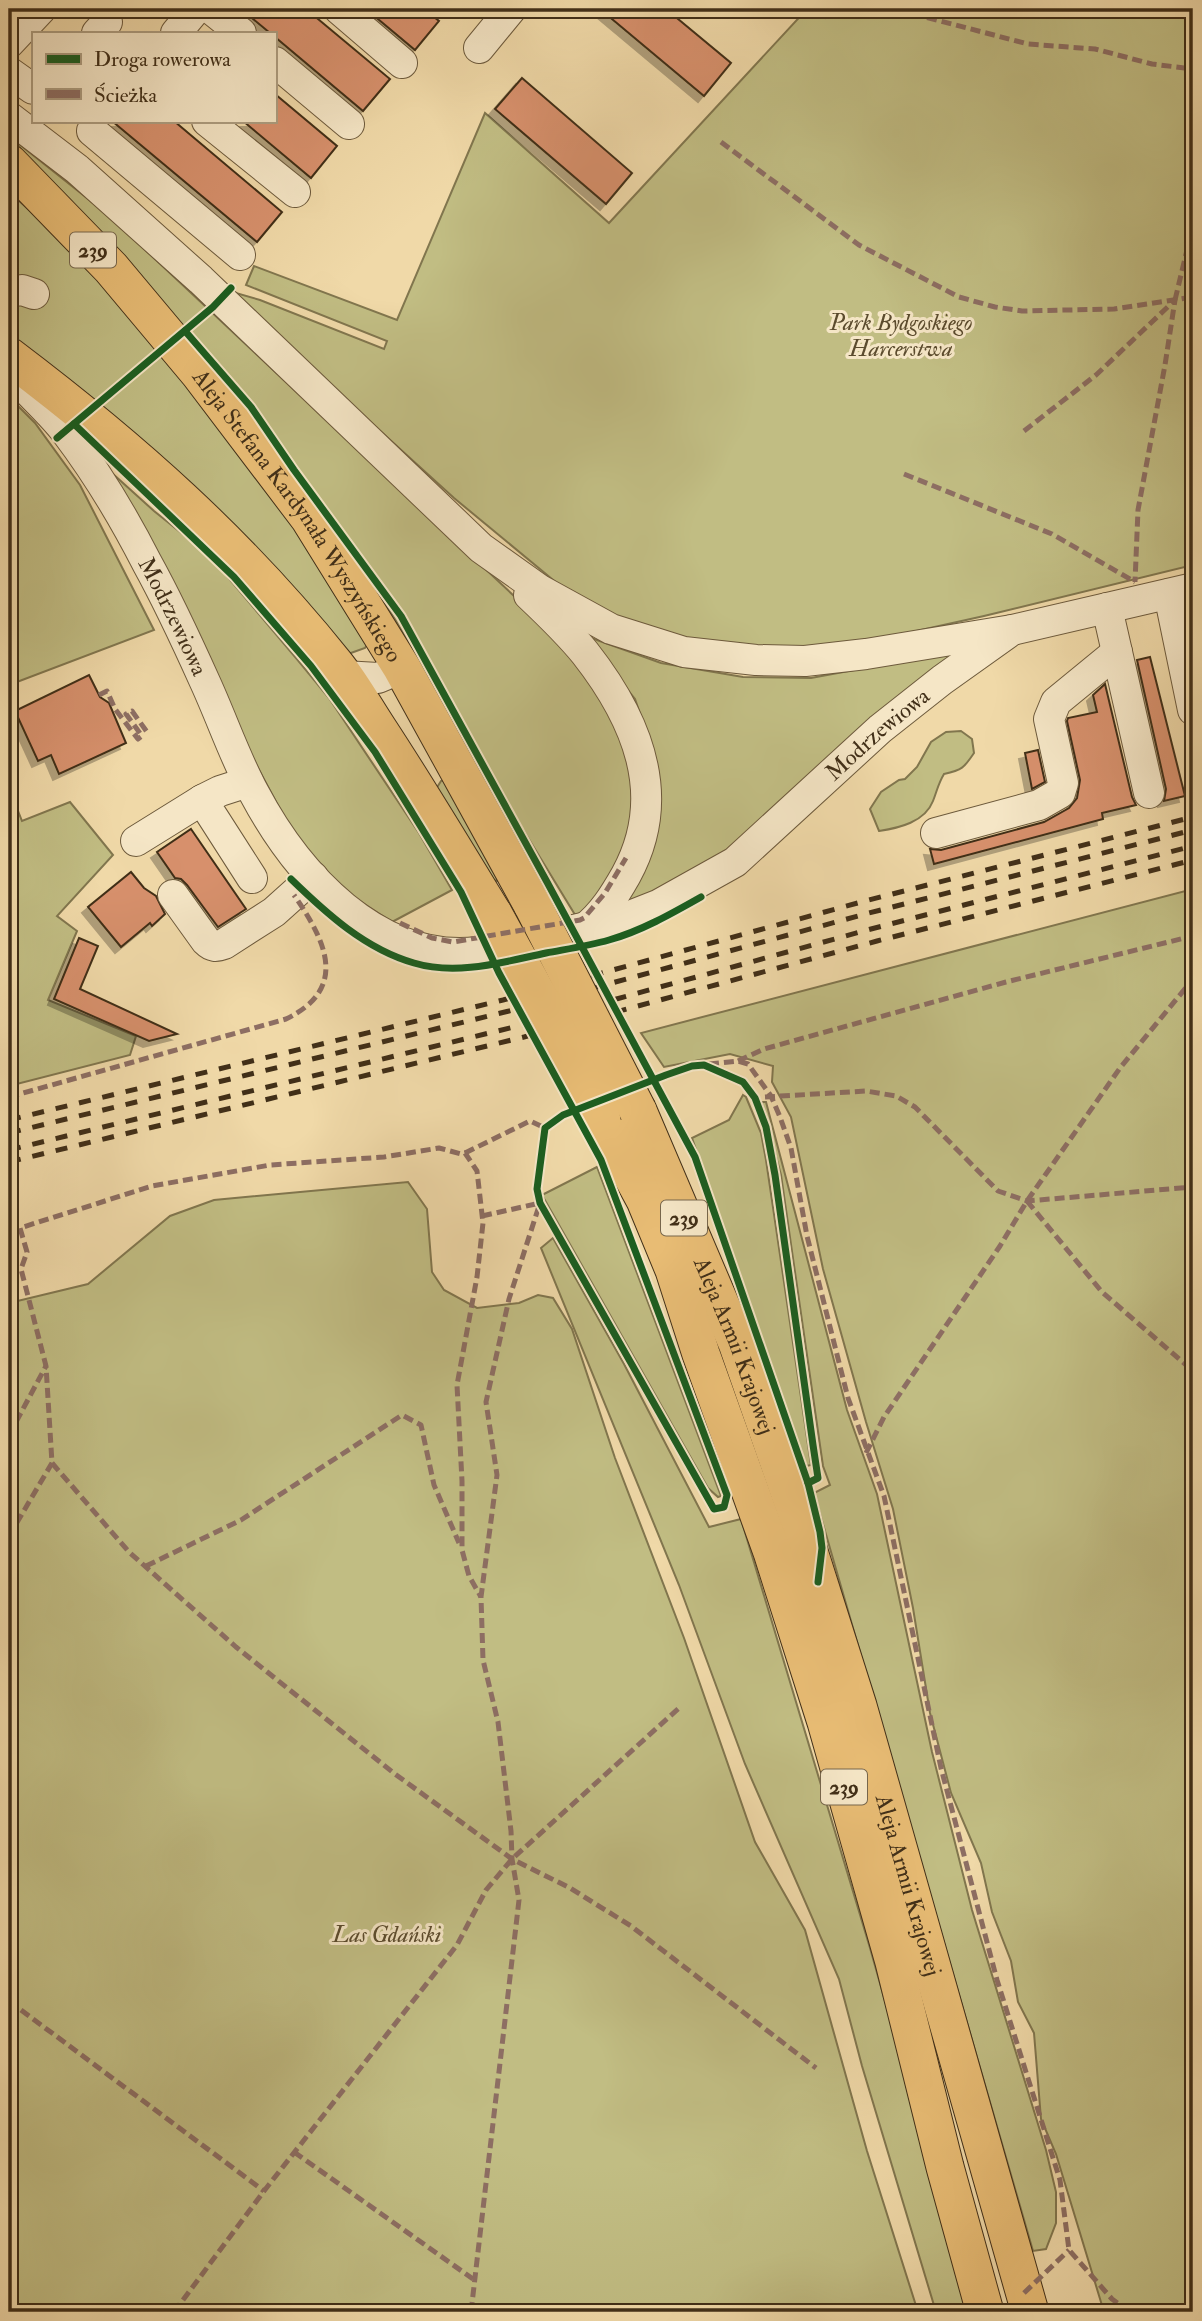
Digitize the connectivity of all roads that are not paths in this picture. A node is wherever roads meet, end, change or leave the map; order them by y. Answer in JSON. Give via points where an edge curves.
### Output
{"nodes":[{"id":1,"x":41,"y":9,"type":"edge"},
{"id":2,"x":196,"y":9,"type":"edge"},
{"id":3,"x":211,"y":9,"type":"edge"},
{"id":4,"x":339,"y":9,"type":"edge"},
{"id":5,"x":511,"y":9,"type":"edge"},
{"id":6,"x":177,"y":32,"type":"edge"},
{"id":7,"x":240,"y":32,"type":"edge"},
{"id":8,"x":9,"y":43,"type":"edge"},
{"id":9,"x":479,"y":48,"type":"dead end"},
{"id":10,"x":276,"y":63,"type":"edge"},
{"id":11,"x":402,"y":63,"type":"dead end"},
{"id":12,"x":9,"y":72,"type":"edge"},
{"id":13,"x":32,"y":88,"type":"edge"},
{"id":14,"x":9,"y":117,"type":"edge"},
{"id":15,"x":208,"y":122,"type":"edge"},
{"id":16,"x":90,"y":124,"type":"edge"},
{"id":17,"x":349,"y":124,"type":"dead end"},
{"id":18,"x":9,"y":163,"type":"edge"},
{"id":19,"x":295,"y":192,"type":"dead end"},
{"id":20,"x":240,"y":256,"type":"dead end"},
{"id":21,"x":9,"y":356,"type":"edge"},
{"id":22,"x":9,"y":369,"type":"edge"},
{"id":23,"x":481,"y":548,"type":"junction"},
{"id":24,"x":1181,"y":591,"type":"edge"},
{"id":25,"x":1107,"y":608,"type":"junction"},
{"id":26,"x":1012,"y":630,"type":"junction"},
{"id":27,"x":1117,"y":652,"type":"junction"},
{"id":28,"x":402,"y":668,"type":"junction"},
{"id":29,"x":344,"y":676,"type":"junction"},
{"id":30,"x":1193,"y":710,"type":"edge"},
{"id":31,"x":248,"y":782,"type":"junction"},
{"id":32,"x":1149,"y":793,"type":"dead end"},
{"id":33,"x":202,"y":800,"type":"junction"},
{"id":34,"x":936,"y":833,"type":"dead end"},
{"id":35,"x":136,"y":841,"type":"dead end"},
{"id":36,"x":313,"y":877,"type":"junction"},
{"id":37,"x":252,"y":878,"type":"dead end"},
{"id":38,"x":173,"y":895,"type":"dead end"},
{"id":39,"x":584,"y":929,"type":"junction"},
{"id":40,"x":638,"y":1111,"type":"joint"},
{"id":41,"x":985,"y":2312,"type":"edge"},
{"id":42,"x":1030,"y":2312,"type":"edge"}],
"edges":[{"from":1,"to":8,"type":"street"},
{"from":2,"to":6,"type":"street"},
{"from":3,"to":7,"type":"street"},
{"from":4,"to":11,"type":"street"},
{"from":5,"to":9,"type":"street"},
{"from":10,"to":17,"type":"street"},
{"from":12,"to":13,"type":"street"},
{"from":14,"to":23,"type":"street","via":[[77,169],[201,280]]},
{"from":15,"to":19,"type":"street"},
{"from":16,"to":20,"type":"street"},
{"from":18,"to":28,"type":"main road","name":"Aleja Stefana Kardynała Wyszyńskiego","number":"239","via":[[111,268],[199,373],[309,518]]},
{"from":21,"to":29,"type":"main road","number":"239","via":[[86,414],[217,531]]},
{"from":22,"to":31,"type":"street","name":"Modrzewiowa","via":[[65,431],[148,563]]},
{"from":23,"to":26,"type":"street","via":[[540,590],[611,629],[684,652],[805,661]]},
{"from":23,"to":39,"type":"street","via":[[583,650],[620,706],[643,762],[648,789],[633,862],[597,919]]},
{"from":24,"to":25,"type":"street","name":"Modrzewiowa"},
{"from":24,"to":30,"type":"street"},
{"from":25,"to":26,"type":"street","name":"Modrzewiowa"},
{"from":25,"to":27,"type":"street"},
{"from":26,"to":39,"type":"street","name":"Modrzewiowa","via":[[880,729],[735,862],[658,905]]},
{"from":27,"to":32,"type":"street"},
{"from":27,"to":34,"type":"street","via":[[1056,702],[1049,719],[1063,783],[1060,793],[1040,804]]},
{"from":28,"to":29,"type":"street","via":[[378,678]]},
{"from":28,"to":40,"type":"main road","name":"Aleja Stefana Kardynała Wyszyńskiego","number":"239","bridge":true,"via":[[533,906]]},
{"from":29,"to":41,"type":"main road","name":"Aleja Armii Krajowej","number":"239","bridge":true,"via":[[494,915],[645,1200],[674,1270],[826,1722]]},
{"from":31,"to":33,"type":"street"},
{"from":31,"to":36,"type":"street","name":"Modrzewiowa","via":[[288,848]]},
{"from":33,"to":35,"type":"street"},
{"from":33,"to":37,"type":"street"},
{"from":36,"to":38,"type":"street","via":[[274,912],[216,947],[206,941]]},
{"from":36,"to":39,"type":"street","name":"Modrzewiowa","via":[[340,904],[377,929],[436,952],[478,952]]},
{"from":40,"to":42,"type":"main road","name":"Aleja Armii Krajowej","number":"239","via":[[737,1343],[799,1520],[858,1706]]}]}
